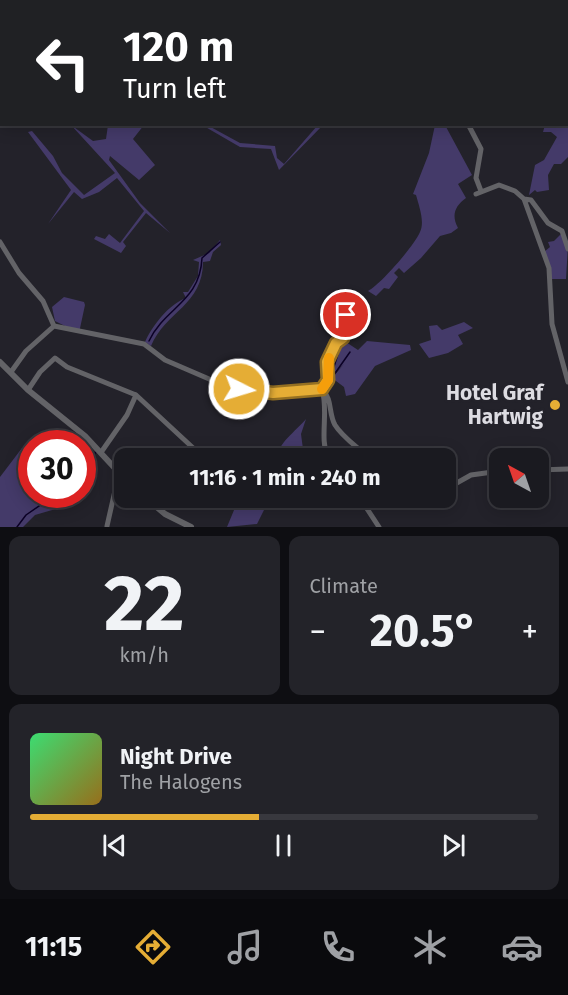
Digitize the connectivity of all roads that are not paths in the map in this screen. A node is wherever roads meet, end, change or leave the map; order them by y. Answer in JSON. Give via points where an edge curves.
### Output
{"nodes":[{"id":1,"x":469,"y":126,"type":"edge"},
{"id":2,"x":524,"y":199,"type":"junction"},
{"id":3,"x":0,"y":242,"type":"edge"},
{"id":4,"x":568,"y":249,"type":"edge"},
{"id":5,"x":346,"y":315,"type":"dead end"},
{"id":6,"x":54,"y":326,"type":"junction"},
{"id":7,"x":0,"y":362,"type":"edge"},
{"id":8,"x":11,"y":372,"type":"junction"},
{"id":9,"x":568,"y":382,"type":"edge"},
{"id":10,"x":322,"y":389,"type":"junction"},
{"id":11,"x":28,"y":390,"type":"junction"},
{"id":12,"x":136,"y":395,"type":"junction"},
{"id":13,"x":193,"y":448,"type":"edge"},
{"id":14,"x":325,"y":448,"type":"edge"},
{"id":15,"x":359,"y":448,"type":"edge"},
{"id":16,"x":102,"y":451,"type":"junction"},
{"id":17,"x":114,"y":465,"type":"edge"},
{"id":18,"x":568,"y":469,"type":"edge"},
{"id":19,"x":549,"y":470,"type":"edge"},
{"id":20,"x":489,"y":473,"type":"edge"},
{"id":21,"x":456,"y":483,"type":"edge"},
{"id":22,"x":114,"y":500,"type":"edge"},
{"id":23,"x":158,"y":508,"type":"edge"},
{"id":24,"x":367,"y":508,"type":"edge"},
{"id":25,"x":106,"y":526,"type":"edge"},
{"id":26,"x":191,"y":527,"type":"edge"},
{"id":27,"x":379,"y":527,"type":"edge"}],
"edges":[{"from":1,"to":2,"type":"street","via":[[481,149],[478,192],[499,185]]},
{"from":2,"to":4,"type":"street","via":[[531,200],[545,219],[562,231]]},
{"from":2,"to":9,"type":"street","via":[[549,268],[552,324]]},
{"from":3,"to":6,"type":"street","via":[[43,301]]},
{"from":5,"to":10,"type":"street","via":[[343,338],[331,352],[328,380]]},
{"from":6,"to":8,"type":"street","via":[[26,351]]},
{"from":6,"to":10,"type":"street","via":[[144,344],[165,360],[230,388],[273,393]]},
{"from":7,"to":8,"type":"street"},
{"from":8,"to":11,"type":"street"},
{"from":10,"to":14,"type":"street","via":[[326,404]]},
{"from":10,"to":15,"type":"street","via":[[330,399],[330,413],[336,426]]},
{"from":11,"to":12,"type":"street","via":[[55,358],[67,368]]},
{"from":11,"to":16,"type":"street"},
{"from":12,"to":13,"type":"street"},
{"from":12,"to":16,"type":"street"},
{"from":16,"to":17,"type":"street"},
{"from":18,"to":19,"type":"street"},
{"from":20,"to":21,"type":"street","via":[[471,475]]},
{"from":22,"to":25,"type":"street"},
{"from":23,"to":26,"type":"street"},
{"from":24,"to":27,"type":"street"}]}
